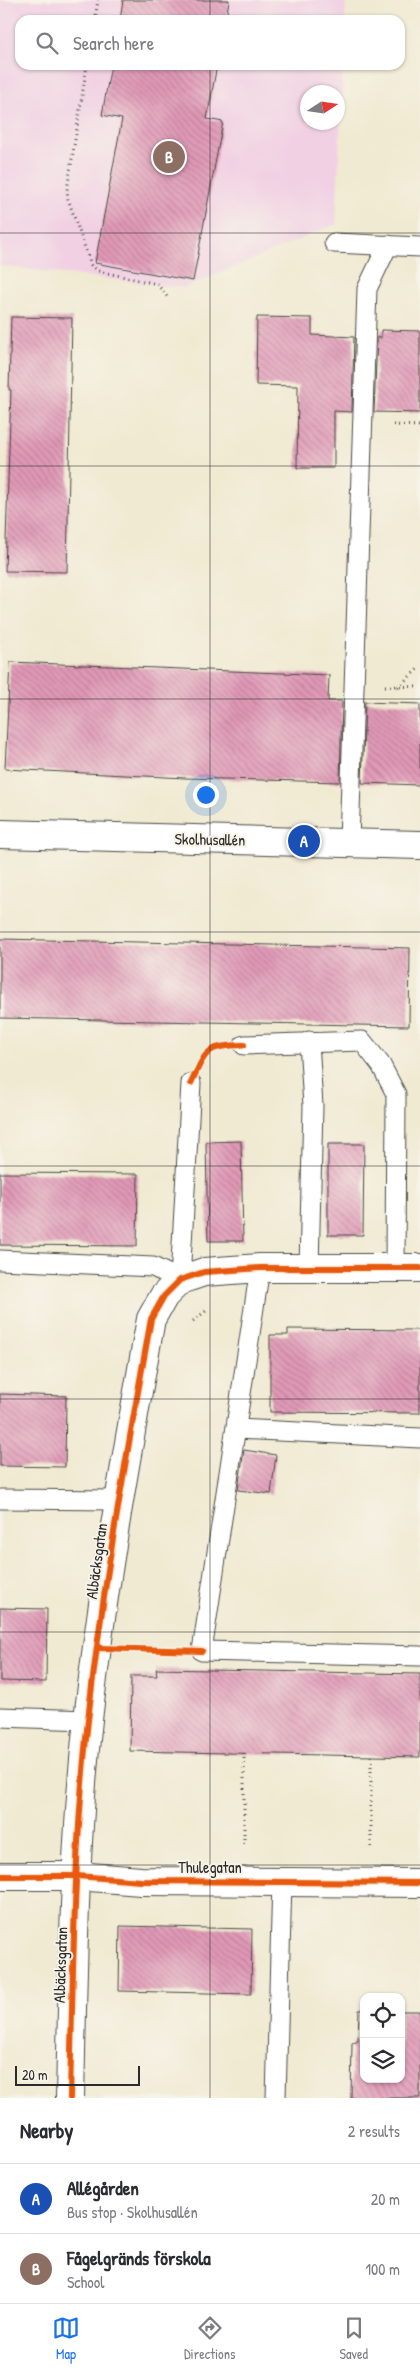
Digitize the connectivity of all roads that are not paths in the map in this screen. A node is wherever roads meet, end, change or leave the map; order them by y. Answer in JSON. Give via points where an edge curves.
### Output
{"nodes":[{"id":1,"x":334,"y":243,"type":"dead end"},
{"id":2,"x":388,"y":246,"type":"junction"},
{"id":3,"x":420,"y":247,"type":"edge"},
{"id":4,"x":0,"y":834,"type":"edge"},
{"id":5,"x":349,"y":843,"type":"junction"},
{"id":6,"x":420,"y":845,"type":"edge"},
{"id":7,"x":309,"y":1041,"type":"junction"},
{"id":8,"x":244,"y":1045,"type":"dead end"},
{"id":9,"x":191,"y":1083,"type":"dead end"},
{"id":10,"x":0,"y":1260,"type":"edge"},
{"id":11,"x":309,"y":1267,"type":"junction"},
{"id":12,"x":260,"y":1268,"type":"junction"},
{"id":13,"x":408,"y":1268,"type":"edge"},
{"id":14,"x":180,"y":1280,"type":"junction"},
{"id":15,"x":236,"y":1429,"type":"junction"},
{"id":16,"x":420,"y":1438,"type":"edge"},
{"id":17,"x":0,"y":1499,"type":"edge"},
{"id":18,"x":118,"y":1500,"type":"junction"},
{"id":19,"x":420,"y":1656,"type":"edge"},
{"id":20,"x":0,"y":1717,"type":"edge"},
{"id":21,"x":88,"y":1720,"type":"junction"},
{"id":22,"x":0,"y":1876,"type":"edge"},
{"id":23,"x":77,"y":1876,"type":"junction"},
{"id":24,"x":282,"y":1881,"type":"junction"},
{"id":25,"x":420,"y":1883,"type":"edge"},
{"id":26,"x":70,"y":2098,"type":"edge"},
{"id":27,"x":276,"y":2098,"type":"edge"}],
"edges":[{"from":1,"to":2,"type":"lane"},
{"from":2,"to":3,"type":"lane"},
{"from":2,"to":5,"type":"lane","via":[[367,289]]},
{"from":4,"to":5,"type":"street","name":"Skolhusallén"},
{"from":5,"to":6,"type":"street","name":"Skolhusallén"},
{"from":7,"to":8,"type":"lane"},
{"from":7,"to":11,"type":"lane","via":[[313,1106]]},
{"from":7,"to":13,"type":"lane","via":[[362,1041],[381,1065],[396,1094]]},
{"from":9,"to":14,"type":"lane"},
{"from":10,"to":14,"type":"lane","via":[[153,1267]]},
{"from":11,"to":12,"type":"street","name":"Albäcksgatan"},
{"from":11,"to":13,"type":"street","name":"Albäcksgatan"},
{"from":12,"to":14,"type":"street","name":"Albäcksgatan","via":[[204,1272]]},
{"from":12,"to":15,"type":"lane"},
{"from":14,"to":18,"type":"street","name":"Albäcksgatan","via":[[164,1296],[152,1319]]},
{"from":15,"to":16,"type":"lane"},
{"from":15,"to":19,"type":"lane","via":[[202,1651]]},
{"from":17,"to":18,"type":"lane"},
{"from":18,"to":21,"type":"street","name":"Albäcksgatan"},
{"from":20,"to":21,"type":"lane"},
{"from":21,"to":23,"type":"street","name":"Albäcksgatan"},
{"from":22,"to":23,"type":"street","name":"Thulegatan"},
{"from":23,"to":24,"type":"street","name":"Thulegatan","via":[[141,1881]]},
{"from":23,"to":26,"type":"street","name":"Albäcksgatan"},
{"from":24,"to":25,"type":"street","name":"Thulegatan"},
{"from":24,"to":27,"type":"lane"}]}
